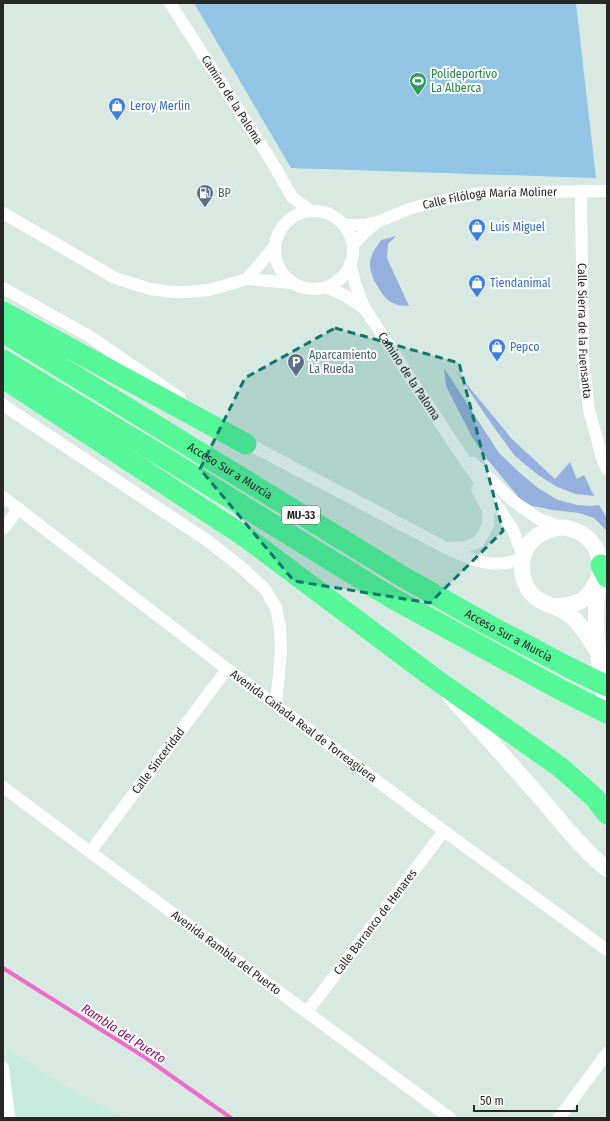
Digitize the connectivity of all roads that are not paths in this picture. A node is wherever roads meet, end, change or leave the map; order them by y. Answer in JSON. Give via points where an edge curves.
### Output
{"nodes":[{"id":1,"x":170,"y":3,"type":"edge"},
{"id":2,"x":607,"y":190,"type":"edge"},
{"id":3,"x":581,"y":191,"type":"junction"},
{"id":4,"x":292,"y":197,"type":"junction"},
{"id":5,"x":311,"y":211,"type":"junction"},
{"id":6,"x":3,"y":213,"type":"edge"},
{"id":7,"x":294,"y":215,"type":"junction"},
{"id":8,"x":377,"y":222,"type":"junction"},
{"id":9,"x":344,"y":225,"type":"junction"},
{"id":10,"x":353,"y":245,"type":"junction"},
{"id":11,"x":274,"y":247,"type":"junction"},
{"id":12,"x":350,"y":264,"type":"junction"},
{"id":13,"x":247,"y":279,"type":"junction"},
{"id":14,"x":291,"y":283,"type":"junction"},
{"id":15,"x":3,"y":288,"type":"edge"},
{"id":16,"x":328,"y":288,"type":"junction"},
{"id":17,"x":365,"y":309,"type":"junction"},
{"id":18,"x":3,"y":312,"type":"edge"},
{"id":19,"x":3,"y":332,"type":"edge"},
{"id":20,"x":3,"y":360,"type":"edge"},
{"id":21,"x":3,"y":378,"type":"edge"},
{"id":22,"x":3,"y":406,"type":"edge"},
{"id":23,"x":246,"y":444,"type":"junction"},
{"id":24,"x":454,"y":444,"type":"junction"},
{"id":25,"x":607,"y":468,"type":"edge"},
{"id":26,"x":3,"y":497,"type":"edge"},
{"id":27,"x":18,"y":508,"type":"junction"},
{"id":28,"x":562,"y":527,"type":"junction"},
{"id":29,"x":3,"y":529,"type":"edge"},
{"id":30,"x":446,"y":548,"type":"junction"},
{"id":31,"x":523,"y":556,"type":"junction"},
{"id":32,"x":602,"y":574,"type":"edge"},
{"id":33,"x":554,"y":606,"type":"junction"},
{"id":34,"x":598,"y":652,"type":"junction"},
{"id":35,"x":227,"y":669,"type":"junction"},
{"id":36,"x":431,"y":676,"type":"junction"},
{"id":37,"x":607,"y":686,"type":"edge"},
{"id":38,"x":276,"y":705,"type":"junction"},
{"id":39,"x":607,"y":713,"type":"edge"},
{"id":40,"x":3,"y":787,"type":"edge"},
{"id":41,"x":607,"y":814,"type":"edge"},
{"id":42,"x":444,"y":831,"type":"junction"},
{"id":43,"x":90,"y":852,"type":"junction"},
{"id":44,"x":607,"y":869,"type":"edge"},
{"id":45,"x":607,"y":950,"type":"edge"},
{"id":46,"x":307,"y":1012,"type":"junction"},
{"id":47,"x":607,"y":1053,"type":"edge"},
{"id":48,"x":3,"y":1068,"type":"edge"},
{"id":49,"x":9,"y":1118,"type":"edge"},
{"id":50,"x":450,"y":1118,"type":"edge"},
{"id":51,"x":559,"y":1118,"type":"edge"}],
"edges":[{"from":1,"to":4,"type":"street","name":"Camino de la Paloma"},
{"from":2,"to":3,"type":"street","name":"Calle Filóloga María Moliner"},
{"from":3,"to":8,"type":"street","name":"Calle Filóloga María Moliner","via":[[482,193],[412,208]]},
{"from":3,"to":25,"type":"street","name":"Calle Sierra de la Fuensanta","via":[[583,356],[590,410]]},
{"from":4,"to":5,"type":"street","name":"Camino de la Paloma"},
{"from":4,"to":7,"type":"street","name":"Camino de la Paloma"},
{"from":5,"to":7,"type":"street"},
{"from":5,"to":9,"type":"street","via":[[326,212]]},
{"from":6,"to":13,"type":"street","via":[[115,278],[150,289],[173,292],[209,290]]},
{"from":7,"to":11,"type":"street","via":[[278,234]]},
{"from":8,"to":9,"type":"street","name":"Calle Filóloga María Moliner"},
{"from":8,"to":10,"type":"street","name":"Calle Filóloga María Moliner"},
{"from":9,"to":10,"type":"street"},
{"from":10,"to":12,"type":"street"},
{"from":11,"to":13,"type":"street"},
{"from":11,"to":14,"type":"street","via":[[275,261],[281,273]]},
{"from":12,"to":16,"type":"street","via":[[348,271],[339,281]]},
{"from":12,"to":17,"type":"street","name":"Camino de la Paloma"},
{"from":13,"to":14,"type":"street"},
{"from":14,"to":16,"type":"street","via":[[315,290]]},
{"from":15,"to":23,"type":"street","via":[[89,336]]},
{"from":16,"to":17,"type":"street","name":"Camino de la Paloma"},
{"from":17,"to":24,"type":"street","name":"Camino de la Paloma"},
{"from":18,"to":23,"type":"highway"},
{"from":19,"to":37,"type":"highway","name":"Acceso Sur a Murcia","number":"MU-33","via":[[405,578],[490,626]]},
{"from":20,"to":39,"type":"highway","name":"Acceso Sur a Murcia","number":"MU-33","via":[[392,598]]},
{"from":21,"to":36,"type":"highway","via":[[247,538]]},
{"from":22,"to":38,"type":"street","via":[[208,541],[265,589],[276,608],[280,628],[281,652]]},
{"from":23,"to":30,"type":"street"},
{"from":24,"to":28,"type":"street","name":"Camino de la Paloma","via":[[513,501],[539,519]]},
{"from":24,"to":30,"type":"street","name":"Camino de la Paloma","via":[[488,510],[488,524],[478,542],[465,547]]},
{"from":24,"to":31,"type":"street","name":"Camino de la Paloma","via":[[512,528]]},
{"from":26,"to":27,"type":"street","name":"Avenida Cañada Real de Torreagüera"},
{"from":27,"to":29,"type":"street"},
{"from":27,"to":35,"type":"street","name":"Avenida Cañada Real de Torreagüera"},
{"from":28,"to":31,"type":"street","via":[[545,530],[532,540]]},
{"from":28,"to":32,"type":"street","via":[[576,530],[589,539],[597,551]]},
{"from":30,"to":31,"type":"street","via":[[472,560],[493,564],[510,563]]},
{"from":31,"to":33,"type":"street","via":[[521,571],[524,583],[542,602]]},
{"from":32,"to":33,"type":"street","via":[[592,592],[581,601],[568,606]]},
{"from":32,"to":34,"type":"street","via":[[596,606]]},
{"from":33,"to":34,"type":"street","via":[[581,627]]},
{"from":34,"to":39,"type":"street"},
{"from":35,"to":38,"type":"street","name":"Avenida Cañada Real de Torreagüera"},
{"from":35,"to":43,"type":"street","name":"Calle Sinceridad"},
{"from":36,"to":41,"type":"highway","via":[[560,767],[595,798]]},
{"from":36,"to":44,"type":"street","via":[[568,830]]},
{"from":38,"to":42,"type":"street","name":"Avenida Cañada Real de Torreagüera"},
{"from":40,"to":43,"type":"street","name":"Avenida Rambla del Puerto"},
{"from":42,"to":45,"type":"street","name":"Avenida Cañada Real de Torreagüera"},
{"from":42,"to":46,"type":"street","name":"Calle Barranco de Henares"},
{"from":43,"to":46,"type":"street","name":"Avenida Rambla del Puerto"},
{"from":46,"to":50,"type":"street","name":"Avenida Rambla del Puerto"},
{"from":47,"to":51,"type":"street"},
{"from":48,"to":49,"type":"street"}]}
